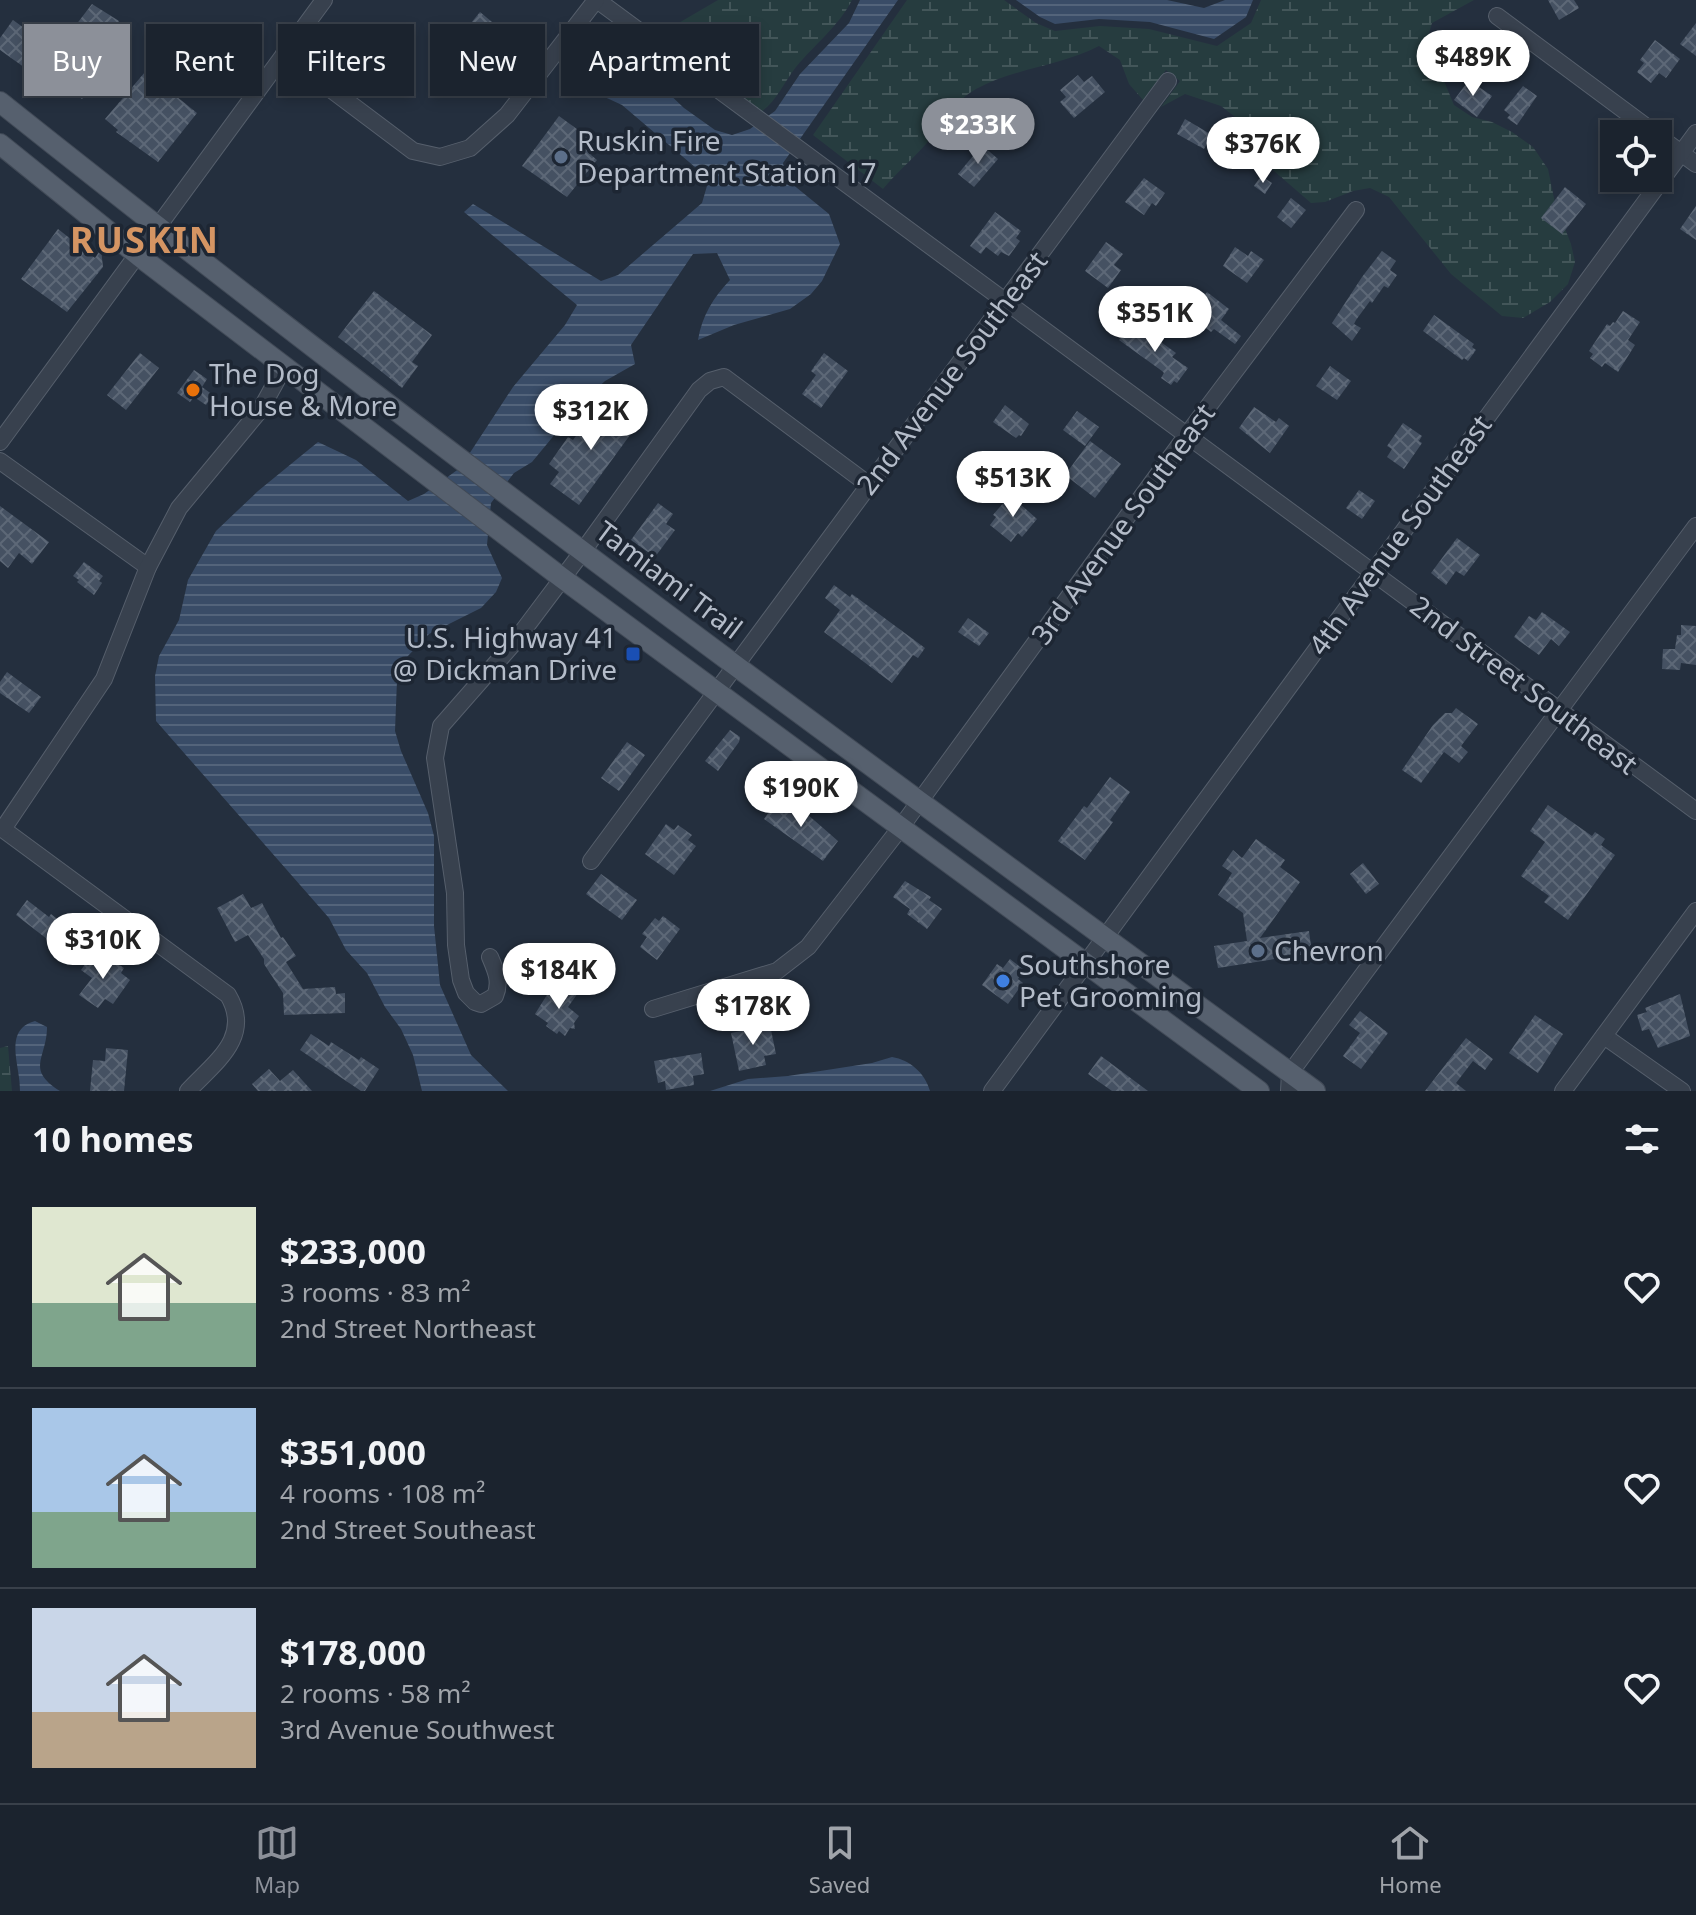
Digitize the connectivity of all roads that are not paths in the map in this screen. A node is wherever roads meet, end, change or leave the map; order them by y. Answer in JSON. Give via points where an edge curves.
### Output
{"nodes":[{"id":1,"x":324,"y":0,"type":"edge"},
{"id":2,"x":596,"y":0,"type":"edge"},
{"id":3,"x":1497,"y":16,"type":"dead end"},
{"id":4,"x":306,"y":24,"type":"edge"},
{"id":5,"x":278,"y":62,"type":"edge"},
{"id":6,"x":1168,"y":81,"type":"dead end"},
{"id":7,"x":340,"y":96,"type":"edge"},
{"id":8,"x":0,"y":102,"type":"edge"},
{"id":9,"x":1637,"y":120,"type":"edge"},
{"id":10,"x":1696,"y":133,"type":"edge"},
{"id":11,"x":0,"y":144,"type":"edge"},
{"id":12,"x":1672,"y":146,"type":"edge"},
{"id":13,"x":1681,"y":153,"type":"junction"},
{"id":14,"x":1696,"y":164,"type":"edge"},
{"id":15,"x":1356,"y":210,"type":"dead end"},
{"id":16,"x":158,"y":230,"type":"junction"},
{"id":17,"x":139,"y":256,"type":"junction"},
{"id":18,"x":1005,"y":302,"type":"junction"},
{"id":19,"x":284,"y":367,"type":"junction"},
{"id":20,"x":1186,"y":436,"type":"junction"},
{"id":21,"x":0,"y":442,"type":"edge"},
{"id":22,"x":0,"y":461,"type":"edge"},
{"id":23,"x":869,"y":485,"type":"junction"},
{"id":24,"x":1696,"y":526,"type":"edge"},
{"id":25,"x":583,"y":551,"type":"junction"},
{"id":26,"x":148,"y":567,"type":"junction"},
{"id":27,"x":1372,"y":571,"type":"junction"},
{"id":28,"x":562,"y":578,"type":"junction"},
{"id":29,"x":736,"y":665,"type":"junction"},
{"id":30,"x":717,"y":691,"type":"junction"},
{"id":31,"x":1558,"y":712,"type":"junction"},
{"id":32,"x":920,"y":800,"type":"junction"},
{"id":33,"x":1696,"y":811,"type":"edge"},
{"id":34,"x":901,"y":827,"type":"junction"},
{"id":35,"x":2,"y":828,"type":"edge"},
{"id":36,"x":591,"y":861,"type":"dead end"},
{"id":37,"x":1696,"y":911,"type":"edge"},
{"id":38,"x":1106,"y":937,"type":"junction"},
{"id":39,"x":490,"y":957,"type":"dead end"},
{"id":40,"x":1086,"y":965,"type":"junction"},
{"id":41,"x":653,"y":1009,"type":"dead end"},
{"id":42,"x":1604,"y":1036,"type":"junction"},
{"id":43,"x":1290,"y":1082,"type":"edge"},
{"id":44,"x":188,"y":1091,"type":"edge"},
{"id":45,"x":992,"y":1091,"type":"edge"},
{"id":46,"x":1259,"y":1091,"type":"edge"},
{"id":47,"x":1315,"y":1091,"type":"edge"},
{"id":48,"x":1563,"y":1091,"type":"edge"},
{"id":49,"x":1682,"y":1091,"type":"edge"}],
"edges":[{"from":1,"to":4,"type":"street"},
{"from":2,"to":7,"type":"street","via":[[507,115],[470,148],[440,157],[413,151]]},
{"from":2,"to":18,"type":"street","name":"2nd Street Southeast"},
{"from":3,"to":9,"type":"street"},
{"from":5,"to":16,"type":"street"},
{"from":6,"to":18,"type":"street","name":"2nd Avenue Southeast"},
{"from":8,"to":16,"type":"main road","name":"Tamiami Trail"},
{"from":10,"to":13,"type":"street","name":"4th Avenue Southeast"},
{"from":11,"to":17,"type":"main road"},
{"from":12,"to":13,"type":"street"},
{"from":13,"to":14,"type":"street"},
{"from":13,"to":27,"type":"street","name":"4th Avenue Southeast"},
{"from":15,"to":20,"type":"street","name":"3rd Avenue Southeast"},
{"from":16,"to":17,"type":"street"},
{"from":16,"to":25,"type":"main road","name":"Tamiami Trail"},
{"from":17,"to":19,"type":"main road"},
{"from":17,"to":21,"type":"street"},
{"from":18,"to":20,"type":"street","name":"2nd Street Southeast"},
{"from":18,"to":23,"type":"street","name":"2nd Avenue Southeast"},
{"from":19,"to":26,"type":"street","via":[[261,409],[179,508]]},
{"from":19,"to":28,"type":"main road"},
{"from":20,"to":27,"type":"street","name":"2nd Street Southeast"},
{"from":20,"to":32,"type":"street","name":"3rd Avenue Southeast"},
{"from":22,"to":26,"type":"street"},
{"from":23,"to":25,"type":"street","via":[[724,377],[699,390]]},
{"from":23,"to":29,"type":"street","name":"2nd Avenue Southeast"},
{"from":24,"to":31,"type":"street"},
{"from":25,"to":28,"type":"street"},
{"from":25,"to":29,"type":"main road","name":"Tamiami Trail"},
{"from":26,"to":35,"type":"street","via":[[104,679]]},
{"from":27,"to":31,"type":"street","name":"2nd Street Southeast"},
{"from":27,"to":38,"type":"street","name":"4th Avenue Southeast"},
{"from":28,"to":30,"type":"main road"},
{"from":28,"to":39,"type":"street","via":[[441,726],[435,758],[455,893],[457,958],[466,993],[481,1004],[499,987]]},
{"from":29,"to":30,"type":"street","name":"2nd Avenue Southeast"},
{"from":29,"to":32,"type":"main road","name":"Tamiami Trail"},
{"from":30,"to":34,"type":"main road"},
{"from":30,"to":36,"type":"street","name":"2nd Avenue Southeast"},
{"from":31,"to":33,"type":"street","name":"2nd Street Southeast"},
{"from":31,"to":43,"type":"street"},
{"from":32,"to":34,"type":"street","name":"3rd Avenue Southeast"},
{"from":32,"to":38,"type":"main road","name":"Tamiami Trail"},
{"from":34,"to":40,"type":"main road"},
{"from":34,"to":41,"type":"street","name":"3rd Avenue Southeast","via":[[808,947],[777,971]]},
{"from":35,"to":44,"type":"street","via":[[228,995],[237,1010],[236,1031],[229,1047]]},
{"from":37,"to":42,"type":"street"},
{"from":38,"to":40,"type":"street","name":"4th Avenue Southeast"},
{"from":38,"to":43,"type":"main road","name":"Tamiami Trail"},
{"from":40,"to":45,"type":"street","name":"4th Avenue Southeast"},
{"from":40,"to":46,"type":"main road"},
{"from":42,"to":48,"type":"street"},
{"from":42,"to":49,"type":"street"},
{"from":43,"to":47,"type":"main road","name":"Tamiami Trail"}]}
